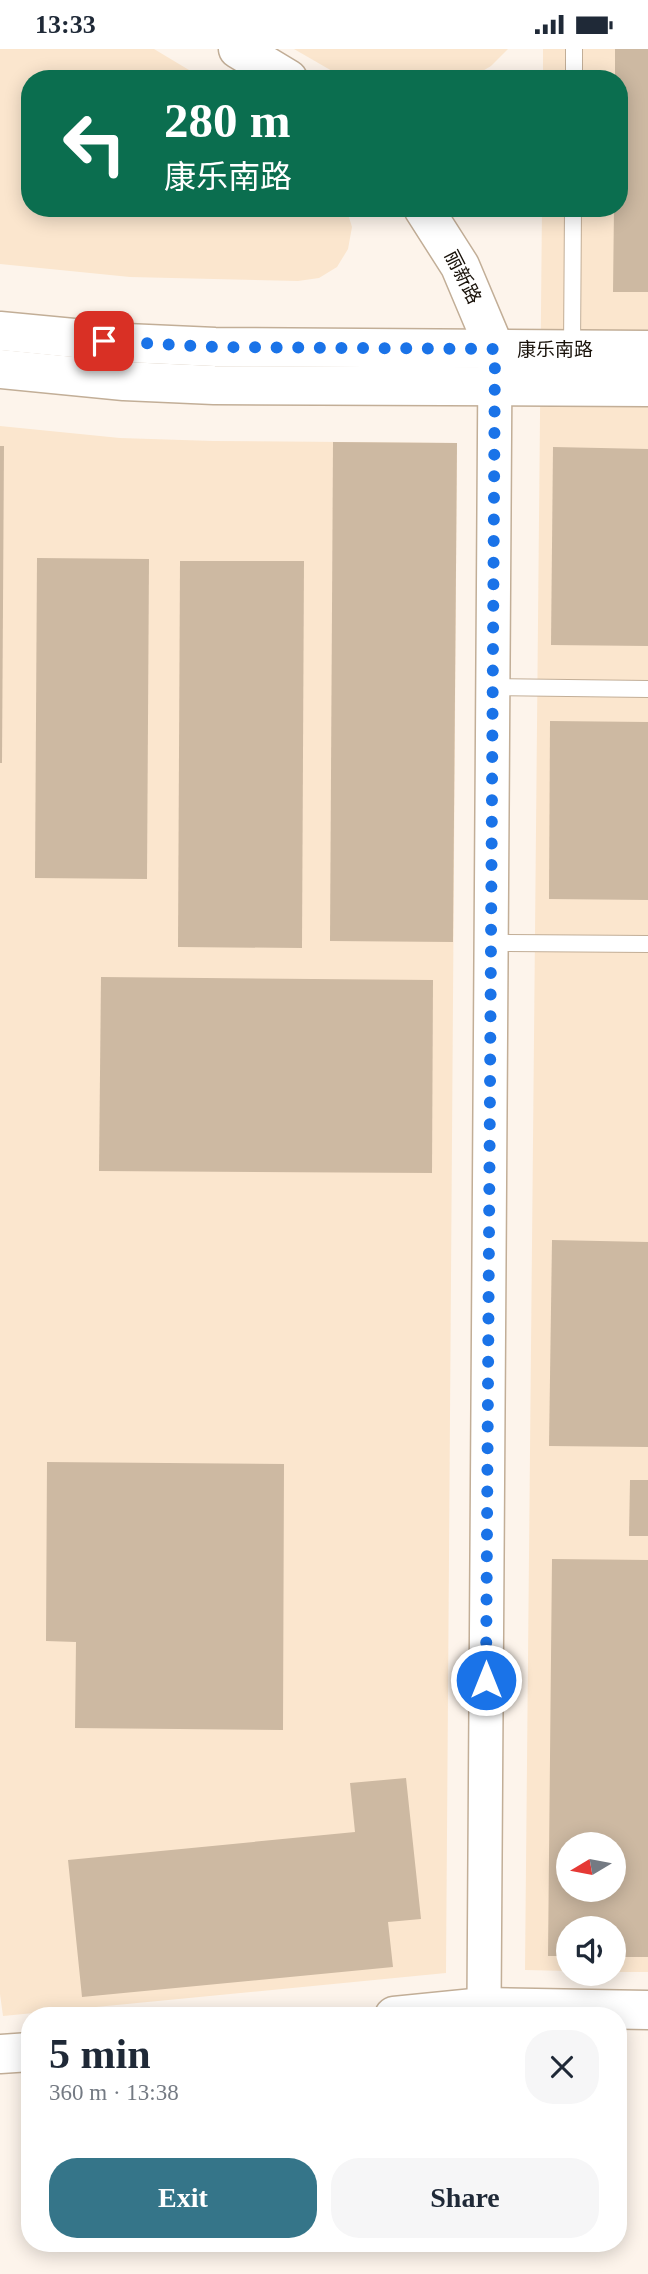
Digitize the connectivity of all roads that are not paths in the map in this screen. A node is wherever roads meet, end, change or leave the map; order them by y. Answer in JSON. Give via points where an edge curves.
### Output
{"nodes":[{"id":1,"x":237,"y":49,"type":"edge"},
{"id":2,"x":574,"y":49,"type":"edge"},
{"id":3,"x":273,"y":70,"type":"edge"},
{"id":4,"x":574,"y":70,"type":"edge"},
{"id":5,"x":429,"y":217,"type":"edge"},
{"id":6,"x":573,"y":217,"type":"edge"},
{"id":7,"x":0,"y":331,"type":"edge"},
{"id":8,"x":495,"y":349,"type":"junction"},
{"id":9,"x":572,"y":349,"type":"junction"},
{"id":10,"x":648,"y":350,"type":"edge"},
{"id":11,"x":0,"y":369,"type":"edge"},
{"id":12,"x":495,"y":386,"type":"junction"},
{"id":13,"x":648,"y":387,"type":"edge"},
{"id":14,"x":493,"y":687,"type":"junction"},
{"id":15,"x":648,"y":689,"type":"edge"},
{"id":16,"x":491,"y":943,"type":"junction"},
{"id":17,"x":648,"y":944,"type":"edge"},
{"id":18,"x":484,"y":2007,"type":"edge"},
{"id":19,"x":627,"y":2010,"type":"edge"},
{"id":20,"x":648,"y":2010,"type":"edge"},
{"id":21,"x":21,"y":2053,"type":"edge"},
{"id":22,"x":0,"y":2055,"type":"edge"}],
"edges":[{"from":1,"to":3,"type":"street"},
{"from":2,"to":4,"type":"lane"},
{"from":5,"to":8,"type":"street","name":"丽新路","via":[[460,266]]},
{"from":6,"to":9,"type":"lane"},
{"from":7,"to":8,"type":"street","name":"康乐南路","via":[[215,347]]},
{"from":8,"to":9,"type":"street","name":"康乐南路"},
{"from":8,"to":12,"type":"street"},
{"from":9,"to":10,"type":"street","name":"康乐南路"},
{"from":11,"to":12,"type":"street","name":"康乐南路","via":[[214,385]]},
{"from":12,"to":13,"type":"street","name":"康乐南路"},
{"from":12,"to":14,"type":"street"},
{"from":14,"to":15,"type":"lane"},
{"from":14,"to":16,"type":"street"},
{"from":16,"to":17,"type":"lane"},
{"from":16,"to":18,"type":"street"},
{"from":19,"to":20,"type":"street"},
{"from":21,"to":22,"type":"street"}]}
